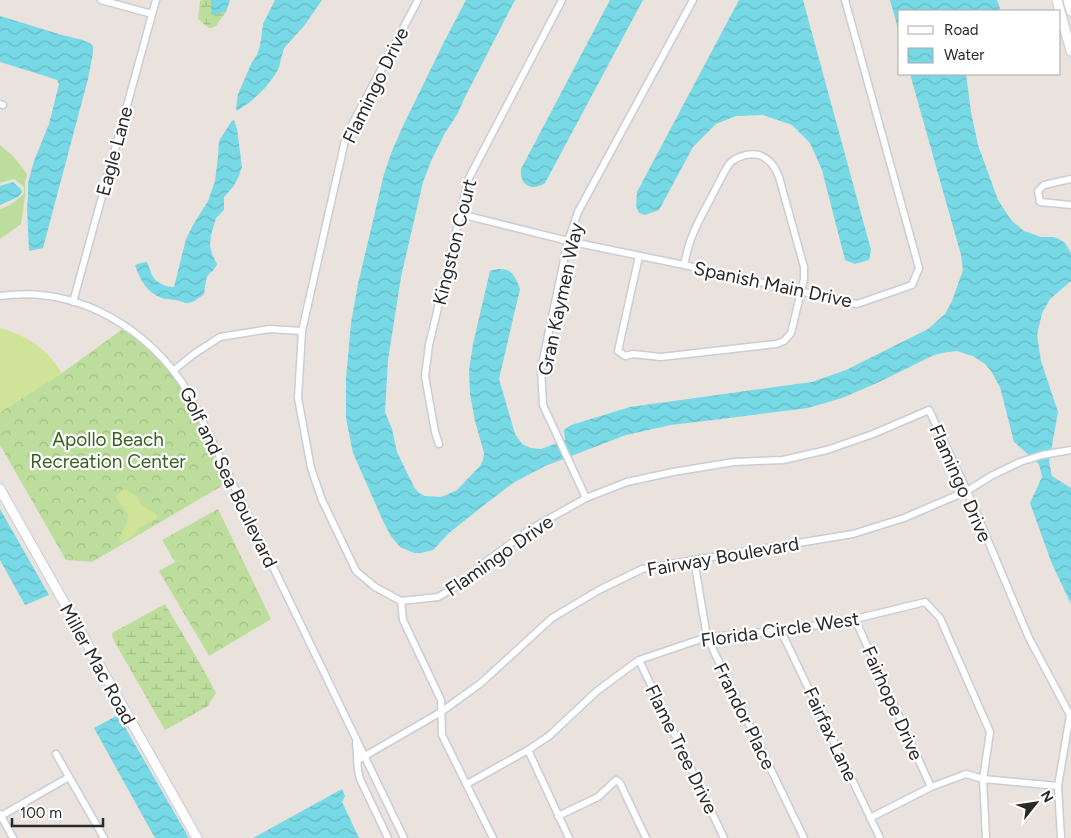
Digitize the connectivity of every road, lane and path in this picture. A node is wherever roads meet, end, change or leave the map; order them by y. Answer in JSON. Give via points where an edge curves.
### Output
{"nodes":[{"id":1,"x":101,"y":0,"type":"edge"},
{"id":2,"x":156,"y":0,"type":"edge"},
{"id":3,"x":418,"y":0,"type":"edge"},
{"id":4,"x":562,"y":0,"type":"edge"},
{"id":5,"x":693,"y":0,"type":"edge"},
{"id":6,"x":844,"y":0,"type":"edge"},
{"id":7,"x":1068,"y":0,"type":"edge"},
{"id":8,"x":1071,"y":10,"type":"edge"},
{"id":9,"x":152,"y":14,"type":"junction"},
{"id":10,"x":1061,"y":15,"type":"edge"},
{"id":11,"x":1071,"y":51,"type":"edge"},
{"id":12,"x":1071,"y":180,"type":"edge"},
{"id":13,"x":1071,"y":205,"type":"edge"},
{"id":14,"x":460,"y":214,"type":"junction"},
{"id":15,"x":568,"y":242,"type":"junction"},
{"id":16,"x":639,"y":256,"type":"junction"},
{"id":17,"x":684,"y":265,"type":"junction"},
{"id":18,"x":801,"y":291,"type":"junction"},
{"id":19,"x":0,"y":296,"type":"edge"},
{"id":20,"x":73,"y":302,"type":"junction"},
{"id":21,"x":302,"y":331,"type":"junction"},
{"id":22,"x":174,"y":370,"type":"junction"},
{"id":23,"x":439,"y":444,"type":"dead end"},
{"id":24,"x":1068,"y":451,"type":"edge"},
{"id":25,"x":0,"y":489,"type":"edge"},
{"id":26,"x":967,"y":491,"type":"junction"},
{"id":27,"x":586,"y":498,"type":"junction"},
{"id":28,"x":694,"y":560,"type":"junction"},
{"id":29,"x":401,"y":601,"type":"junction"},
{"id":30,"x":855,"y":619,"type":"junction"},
{"id":31,"x":781,"y":630,"type":"junction"},
{"id":32,"x":707,"y":637,"type":"junction"},
{"id":33,"x":639,"y":660,"type":"junction"},
{"id":34,"x":441,"y":712,"type":"junction"},
{"id":35,"x":354,"y":737,"type":"junction"},
{"id":36,"x":528,"y":750,"type":"junction"},
{"id":37,"x":56,"y":754,"type":"dead end"},
{"id":38,"x":365,"y":756,"type":"junction"},
{"id":39,"x":358,"y":760,"type":"junction"},
{"id":40,"x":69,"y":777,"type":"junction"},
{"id":41,"x":983,"y":780,"type":"junction"},
{"id":42,"x":467,"y":784,"type":"junction"},
{"id":43,"x":1058,"y":786,"type":"junction"},
{"id":44,"x":931,"y":787,"type":"junction"},
{"id":45,"x":0,"y":815,"type":"edge"},
{"id":46,"x":558,"y":816,"type":"junction"},
{"id":47,"x":870,"y":818,"type":"junction"},
{"id":48,"x":14,"y":838,"type":"edge"},
{"id":49,"x":104,"y":838,"type":"edge"},
{"id":50,"x":197,"y":838,"type":"edge"},
{"id":51,"x":388,"y":838,"type":"edge"},
{"id":52,"x":404,"y":838,"type":"edge"},
{"id":53,"x":493,"y":838,"type":"edge"},
{"id":54,"x":569,"y":838,"type":"edge"},
{"id":55,"x":646,"y":838,"type":"edge"},
{"id":56,"x":724,"y":838,"type":"edge"},
{"id":57,"x":804,"y":838,"type":"edge"},
{"id":58,"x":880,"y":838,"type":"edge"},
{"id":59,"x":986,"y":838,"type":"edge"},
{"id":60,"x":1061,"y":838,"type":"edge"}],
"edges":[{"from":1,"to":9,"type":"street"},
{"from":2,"to":9,"type":"street","name":"Eagle Lane"},
{"from":3,"to":21,"type":"street","name":"Flamingo Drive","via":[[346,136]]},
{"from":4,"to":14,"type":"street","name":"Kingston Court","via":[[469,178]]},
{"from":5,"to":15,"type":"street","name":"Gran Kaymen Way","via":[[578,212]]},
{"from":6,"to":18,"type":"street","name":"Spanish Main Drive","via":[[919,268],[912,285],[857,304]]},
{"from":7,"to":8,"type":"street"},
{"from":9,"to":20,"type":"street","name":"Eagle Lane"},
{"from":10,"to":11,"type":"street"},
{"from":12,"to":13,"type":"street","via":[[1044,185],[1038,191],[1040,202]]},
{"from":14,"to":15,"type":"street","name":"Spanish Main Drive"},
{"from":14,"to":23,"type":"street","name":"Kingston Court","via":[[429,345],[425,376]]},
{"from":15,"to":16,"type":"street","name":"Spanish Main Drive"},
{"from":15,"to":27,"type":"street","name":"Gran Kaymen Way","via":[[541,369],[543,405]]},
{"from":16,"to":17,"type":"street","name":"Spanish Main Drive"},
{"from":16,"to":18,"type":"street","via":[[618,350],[624,356],[661,356],[776,344],[791,333]]},
{"from":17,"to":18,"type":"street","name":"Spanish Main Drive"},
{"from":17,"to":18,"type":"street","via":[[696,226],[725,170],[738,158],[754,154],[769,160],[779,177],[804,267]]},
{"from":19,"to":20,"type":"street","name":"Golf and Sea Boulevard","via":[[38,296]]},
{"from":20,"to":22,"type":"street","name":"Golf and Sea Boulevard","via":[[103,312],[122,323],[146,341]]},
{"from":21,"to":22,"type":"street","via":[[270,329],[220,337]]},
{"from":21,"to":29,"type":"street","name":"Flamingo Drive","via":[[298,398],[311,468],[322,500],[356,571],[374,587]]},
{"from":22,"to":35,"type":"street","name":"Golf and Sea Boulevard","via":[[190,395]]},
{"from":24,"to":26,"type":"street","name":"Fairway Boulevard","via":[[1020,462]]},
{"from":25,"to":50,"type":"street","name":"Miller Mac Road"},
{"from":26,"to":27,"type":"street","name":"Flamingo Drive","via":[[929,410],[827,450],[783,460],[734,462],[673,472],[627,482]]},
{"from":26,"to":28,"type":"street","name":"Fairway Boulevard","via":[[904,518],[854,534]]},
{"from":26,"to":43,"type":"street","name":"Flamingo Drive","via":[[1029,638],[1070,715]]},
{"from":27,"to":29,"type":"street","name":"Flamingo Drive","via":[[529,530],[483,564],[466,581],[438,597]]},
{"from":28,"to":32,"type":"street","name":"Frandor Place"},
{"from":28,"to":34,"type":"street","name":"Fairway Boulevard","via":[[642,569],[591,594],[552,618],[481,683]]},
{"from":29,"to":34,"type":"street","via":[[403,620],[441,700]]},
{"from":30,"to":31,"type":"street","name":"Florida Circle West"},
{"from":30,"to":41,"type":"street","name":"Florida Circle West","via":[[925,602],[940,618],[990,732]]},
{"from":30,"to":44,"type":"street","name":"Fairhope Drive"},
{"from":31,"to":32,"type":"street","name":"Florida Circle West"},
{"from":31,"to":47,"type":"street","name":"Fairfax Lane"},
{"from":32,"to":33,"type":"street","name":"Florida Circle West"},
{"from":32,"to":57,"type":"street","name":"Frandor Place"},
{"from":33,"to":36,"type":"street","name":"Florida Circle West"},
{"from":33,"to":56,"type":"street","name":"Flame Tree Drive"},
{"from":34,"to":38,"type":"street","name":"Fairway Boulevard"},
{"from":34,"to":42,"type":"street","via":[[442,735]]},
{"from":35,"to":38,"type":"street","name":"Golf and Sea Boulevard"},
{"from":35,"to":39,"type":"street","name":"Golf and Sea Boulevard"},
{"from":36,"to":42,"type":"street","name":"Florida Circle West"},
{"from":36,"to":46,"type":"street"},
{"from":37,"to":40,"type":"street"},
{"from":38,"to":39,"type":"street","name":"Fairway Boulevard"},
{"from":38,"to":52,"type":"street","name":"Golf and Sea Boulevard"},
{"from":39,"to":51,"type":"street","name":"Golf and Sea Boulevard","via":[[360,779]]},
{"from":40,"to":45,"type":"street"},
{"from":40,"to":49,"type":"street"},
{"from":41,"to":43,"type":"street"},
{"from":41,"to":44,"type":"street","via":[[966,774]]},
{"from":41,"to":59,"type":"street"},
{"from":42,"to":53,"type":"street"},
{"from":43,"to":60,"type":"street","name":"Flamingo Drive"},
{"from":44,"to":47,"type":"street"},
{"from":45,"to":48,"type":"street"},
{"from":46,"to":54,"type":"street"},
{"from":46,"to":55,"type":"street","via":[[598,798],[616,780]]},
{"from":47,"to":58,"type":"street","name":"Fairfax Lane"}]}
